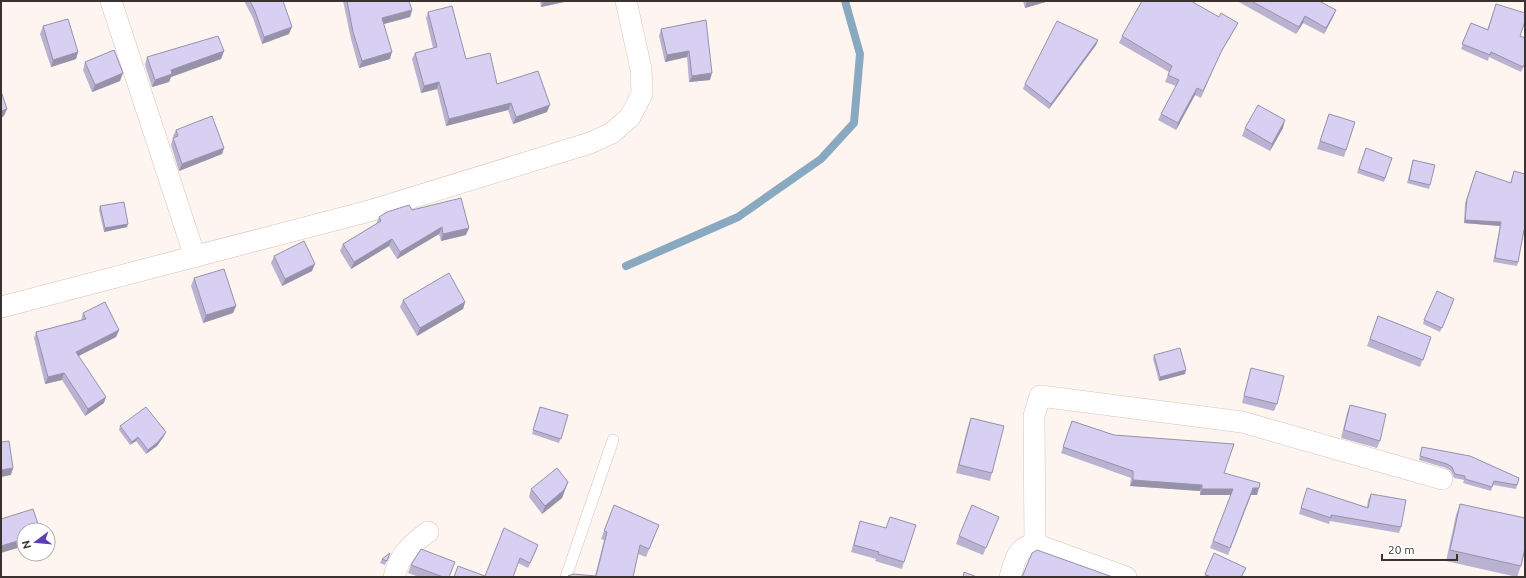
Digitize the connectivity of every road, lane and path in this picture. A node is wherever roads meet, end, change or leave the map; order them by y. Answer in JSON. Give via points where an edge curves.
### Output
{"nodes":[{"id":1,"x":111,"y":1,"type":"edge"},
{"id":2,"x":626,"y":1,"type":"edge"},
{"id":3,"x":195,"y":257,"type":"junction"},
{"id":4,"x":1,"y":307,"type":"edge"},
{"id":5,"x":613,"y":440,"type":"dead end"},
{"id":6,"x":1442,"y":479,"type":"dead end"},
{"id":7,"x":428,"y":532,"type":"dead end"},
{"id":8,"x":1036,"y":544,"type":"junction"},
{"id":9,"x":394,"y":577,"type":"edge"},
{"id":10,"x":566,"y":577,"type":"edge"},
{"id":11,"x":1010,"y":577,"type":"edge"},
{"id":12,"x":1126,"y":577,"type":"edge"}],
"edges":[{"from":1,"to":3,"type":"street"},
{"from":2,"to":3,"type":"street","via":[[642,69],[642,94],[630,116],[612,133],[590,143],[369,211]]},
{"from":3,"to":4,"type":"street"},
{"from":5,"to":10,"type":"lane"},
{"from":6,"to":8,"type":"street","via":[[1242,422],[1040,396],[1034,416]]},
{"from":7,"to":9,"type":"street","via":[[411,544],[403,555]]},
{"from":8,"to":11,"type":"street","via":[[1025,546],[1019,551]]},
{"from":8,"to":12,"type":"street"}]}
